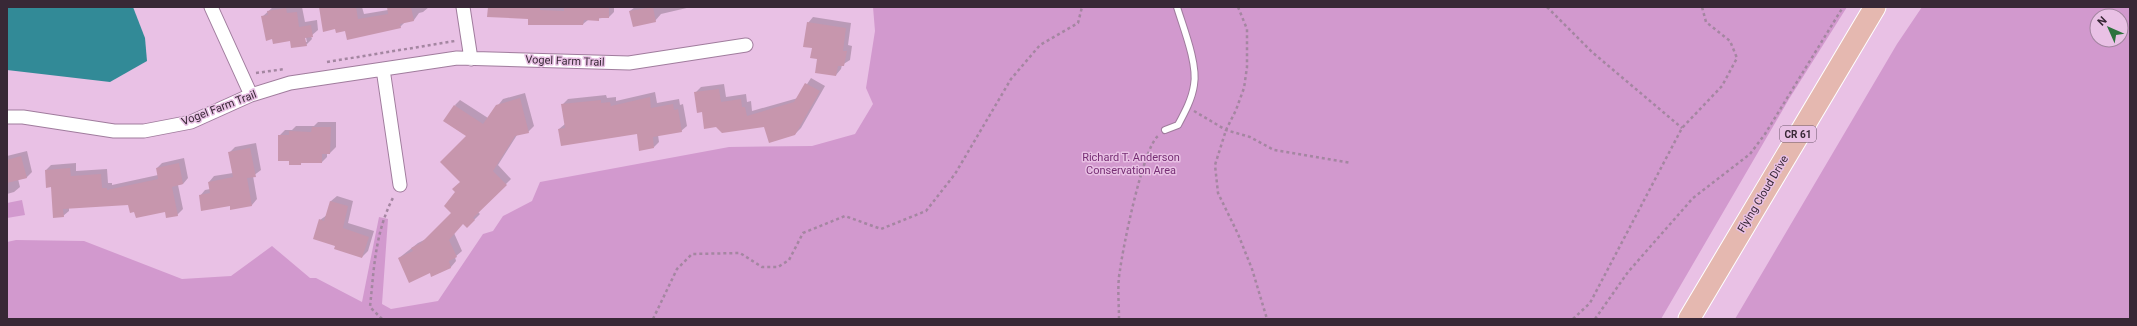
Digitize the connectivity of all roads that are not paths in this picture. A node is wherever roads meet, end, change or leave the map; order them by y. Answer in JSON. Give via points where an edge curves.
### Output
{"nodes":[{"id":1,"x":211,"y":7,"type":"edge"},
{"id":2,"x":463,"y":7,"type":"edge"},
{"id":3,"x":1177,"y":7,"type":"edge"},
{"id":4,"x":1875,"y":7,"type":"edge"},
{"id":5,"x":746,"y":45,"type":"dead end"},
{"id":6,"x":471,"y":59,"type":"junction"},
{"id":7,"x":383,"y":69,"type":"junction"},
{"id":8,"x":251,"y":95,"type":"junction"},
{"id":9,"x":7,"y":117,"type":"edge"},
{"id":10,"x":1165,"y":130,"type":"road end"},
{"id":11,"x":400,"y":185,"type":"road end"},
{"id":12,"x":1689,"y":319,"type":"edge"}],
"edges":[{"from":1,"to":8,"type":"street"},
{"from":2,"to":6,"type":"street"},
{"from":3,"to":10,"type":"lane","via":[[1194,69],[1195,84],[1178,124]]},
{"from":4,"to":12,"type":"main road","name":"Flying Cloud Drive","number":"CR 61"},
{"from":5,"to":6,"type":"street","name":"Vogel Farm Trail","via":[[629,63]]},
{"from":6,"to":7,"type":"street","name":"Vogel Farm Trail","via":[[457,58]]},
{"from":7,"to":8,"type":"street","name":"Vogel Farm Trail","via":[[290,83]]},
{"from":7,"to":11,"type":"street"},
{"from":8,"to":9,"type":"street","name":"Vogel Farm Trail","via":[[191,122],[144,131],[114,131]]}]}
